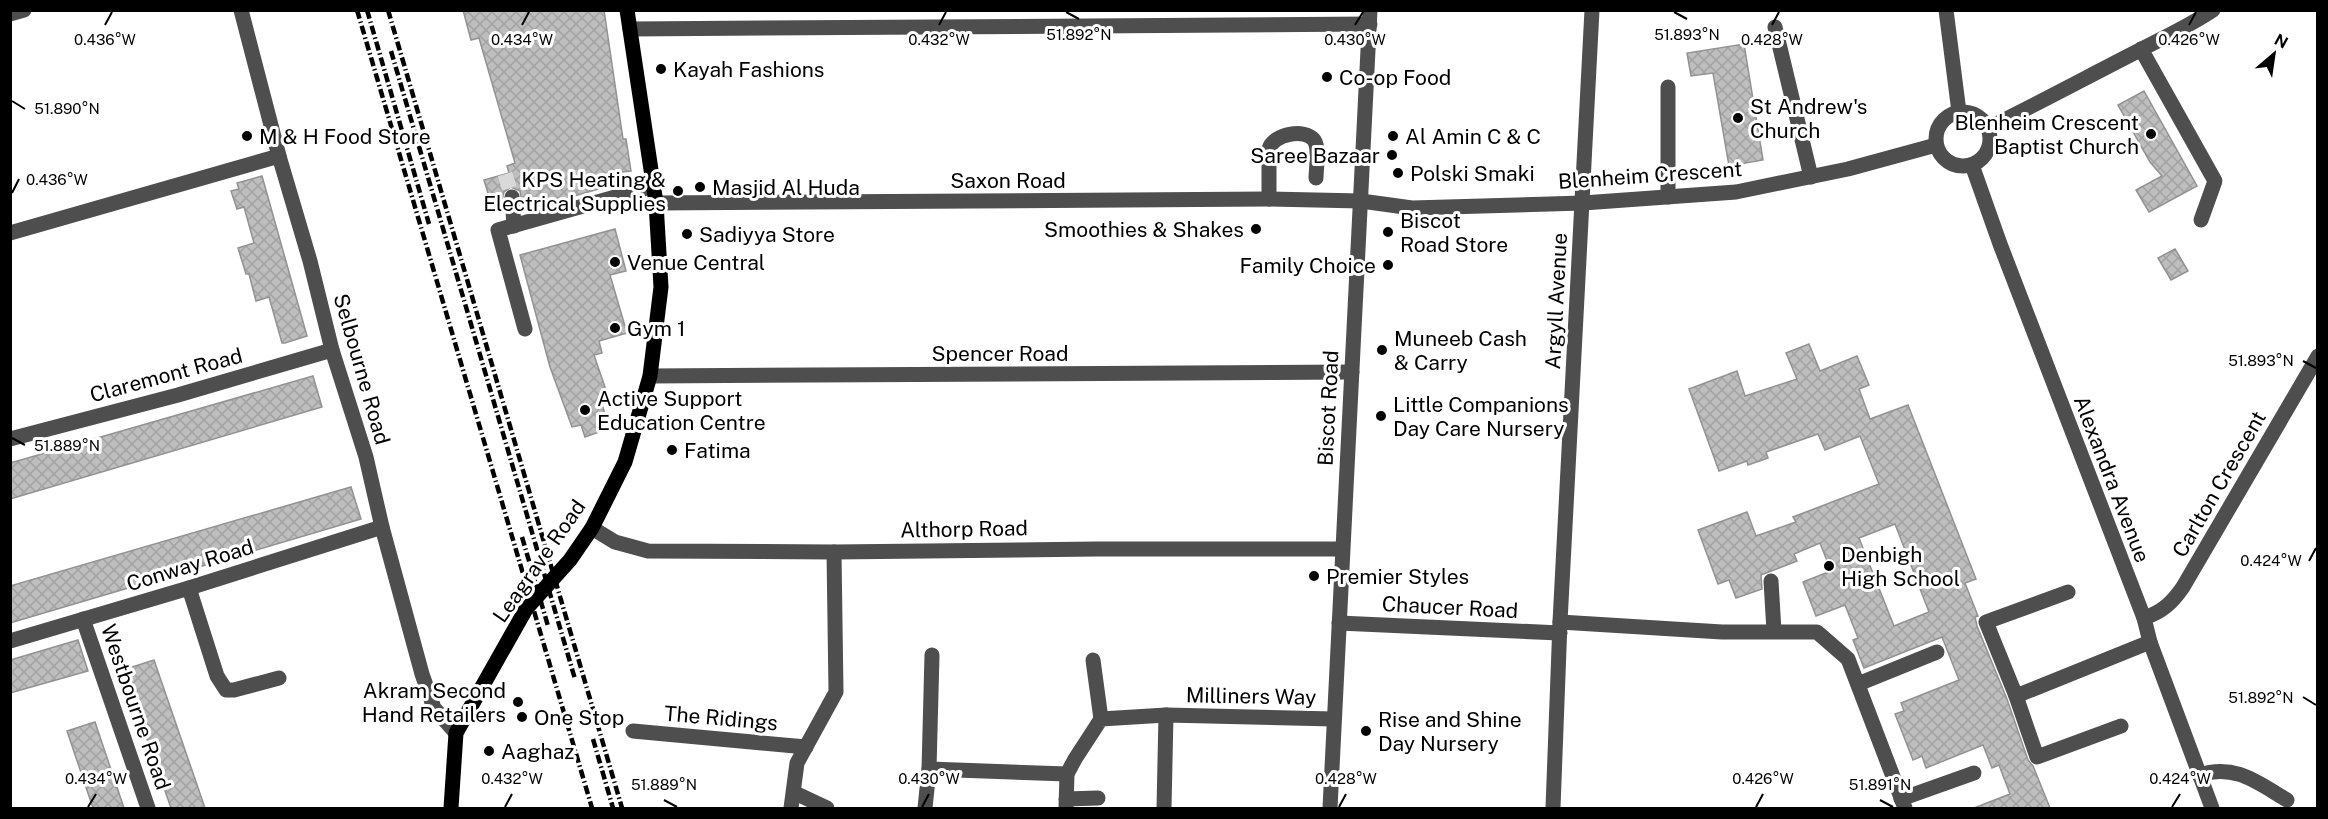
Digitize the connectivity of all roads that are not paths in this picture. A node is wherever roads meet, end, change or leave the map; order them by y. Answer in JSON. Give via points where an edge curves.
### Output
{"nodes":[{"id":1,"x":24,"y":10,"type":"edge"},
{"id":2,"x":240,"y":10,"type":"edge"},
{"id":3,"x":627,"y":10,"type":"edge"},
{"id":4,"x":1592,"y":10,"type":"edge"},
{"id":5,"x":1946,"y":10,"type":"edge"},
{"id":6,"x":2213,"y":10,"type":"edge"},
{"id":7,"x":10,"y":14,"type":"edge"},
{"id":8,"x":1370,"y":17,"type":"edge"},
{"id":9,"x":1775,"y":27,"type":"dead end"},
{"id":10,"x":630,"y":29,"type":"junction"},
{"id":11,"x":2141,"y":49,"type":"junction"},
{"id":12,"x":1668,"y":87,"type":"dead end"},
{"id":13,"x":1959,"y":112,"type":"junction"},
{"id":14,"x":1988,"y":128,"type":"junction"},
{"id":15,"x":1936,"y":145,"type":"junction"},
{"id":16,"x":279,"y":156,"type":"junction"},
{"id":17,"x":1972,"y":165,"type":"junction"},
{"id":18,"x":1811,"y":177,"type":"junction"},
{"id":19,"x":1316,"y":178,"type":"dead end"},
{"id":20,"x":654,"y":186,"type":"junction"},
{"id":21,"x":512,"y":197,"type":"tunnel mouth"},
{"id":22,"x":1668,"y":197,"type":"junction"},
{"id":23,"x":1269,"y":199,"type":"junction"},
{"id":24,"x":1361,"y":201,"type":"junction"},
{"id":25,"x":656,"y":203,"type":"junction"},
{"id":26,"x":1583,"y":203,"type":"junction"},
{"id":27,"x":2201,"y":220,"type":"dead end"},
{"id":28,"x":514,"y":226,"type":"junction"},
{"id":29,"x":10,"y":232,"type":"edge"},
{"id":30,"x":525,"y":329,"type":"dead end"},
{"id":31,"x":332,"y":350,"type":"junction"},
{"id":32,"x":2318,"y":357,"type":"edge"},
{"id":33,"x":1352,"y":372,"type":"junction"},
{"id":34,"x":650,"y":376,"type":"junction"},
{"id":35,"x":10,"y":439,"type":"edge"},
{"id":36,"x":382,"y":527,"type":"junction"},
{"id":37,"x":592,"y":528,"type":"junction"},
{"id":38,"x":1342,"y":549,"type":"junction"},
{"id":39,"x":834,"y":552,"type":"junction"},
{"id":40,"x":1770,"y":581,"type":"dead end"},
{"id":41,"x":189,"y":588,"type":"junction"},
{"id":42,"x":2068,"y":592,"type":"dead end"},
{"id":43,"x":2144,"y":618,"type":"junction"},
{"id":44,"x":83,"y":619,"type":"junction"},
{"id":45,"x":1339,"y":623,"type":"junction"},
{"id":46,"x":1560,"y":628,"type":"junction"},
{"id":47,"x":1774,"y":631,"type":"junction"},
{"id":48,"x":10,"y":640,"type":"edge"},
{"id":49,"x":2150,"y":642,"type":"junction"},
{"id":50,"x":1937,"y":652,"type":"dead end"},
{"id":51,"x":932,"y":655,"type":"dead end"},
{"id":52,"x":1093,"y":660,"type":"dead end"},
{"id":53,"x":279,"y":678,"type":"dead end"},
{"id":54,"x":1858,"y":684,"type":"junction"},
{"id":55,"x":2016,"y":696,"type":"junction"},
{"id":56,"x":1166,"y":715,"type":"junction"},
{"id":57,"x":1101,"y":719,"type":"junction"},
{"id":58,"x":1334,"y":719,"type":"junction"},
{"id":59,"x":2121,"y":726,"type":"dead end"},
{"id":60,"x":633,"y":731,"type":"dead end"},
{"id":61,"x":456,"y":733,"type":"junction"},
{"id":62,"x":806,"y":747,"type":"junction"},
{"id":63,"x":929,"y":769,"type":"junction"},
{"id":64,"x":1974,"y":773,"type":"dead end"},
{"id":65,"x":1067,"y":774,"type":"junction"},
{"id":66,"x":2199,"y":775,"type":"junction"},
{"id":67,"x":795,"y":793,"type":"junction"},
{"id":68,"x":1098,"y":798,"type":"dead end"},
{"id":69,"x":2287,"y":800,"type":"dead end"},
{"id":70,"x":1903,"y":803,"type":"edge"},
{"id":71,"x":1066,"y":804,"type":"edge"},
{"id":72,"x":148,"y":808,"type":"edge"},
{"id":73,"x":451,"y":808,"type":"edge"},
{"id":74,"x":791,"y":808,"type":"edge"},
{"id":75,"x":827,"y":808,"type":"edge"},
{"id":76,"x":925,"y":808,"type":"edge"},
{"id":77,"x":1164,"y":808,"type":"edge"},
{"id":78,"x":1329,"y":808,"type":"edge"},
{"id":79,"x":1553,"y":808,"type":"edge"},
{"id":80,"x":2212,"y":808,"type":"edge"}],
"edges":[{"from":1,"to":7,"type":"street"},
{"from":2,"to":16,"type":"street","name":"Selbourne Road"},
{"from":3,"to":10,"type":"main road","name":"Leagrave Road"},
{"from":4,"to":26,"type":"street","name":"Argyll Avenue"},
{"from":5,"to":13,"type":"street"},
{"from":6,"to":11,"type":"street","via":[[2190,26]]},
{"from":8,"to":10,"type":"street"},
{"from":8,"to":24,"type":"street","name":"Biscot Road"},
{"from":9,"to":18,"type":"street"},
{"from":10,"to":20,"type":"main road","name":"Leagrave Road"},
{"from":11,"to":14,"type":"street"},
{"from":11,"to":27,"type":"street","via":[[2215,181]]},
{"from":12,"to":22,"type":"street"},
{"from":13,"to":14,"type":"street","via":[[1976,115]]},
{"from":13,"to":15,"type":"street","via":[[1950,115],[1938,128]]},
{"from":14,"to":17,"type":"street","via":[[1986,154]]},
{"from":15,"to":17,"type":"street","via":[[1954,164]]},
{"from":15,"to":18,"type":"street","name":"Blenheim Crescent"},
{"from":16,"to":29,"type":"street"},
{"from":16,"to":31,"type":"street","name":"Selbourne Road"},
{"from":17,"to":43,"type":"street","name":"Alexandra Avenue"},
{"from":18,"to":22,"type":"street","name":"Blenheim Crescent","via":[[1736,192]]},
{"from":19,"to":23,"type":"street","via":[[1317,146],[1313,139],[1308,135],[1282,135],[1270,143]]},
{"from":20,"to":25,"type":"main road","name":"Leagrave Road"},
{"from":20,"to":28,"type":"street"},
{"from":21,"to":28,"type":"street"},
{"from":22,"to":26,"type":"street","name":"Blenheim Crescent"},
{"from":23,"to":24,"type":"street","name":"Saxon Road"},
{"from":23,"to":25,"type":"street","name":"Saxon Road"},
{"from":24,"to":26,"type":"street","name":"Blenheim Crescent","via":[[1412,208]]},
{"from":24,"to":33,"type":"street","name":"Biscot Road"},
{"from":25,"to":34,"type":"main road","name":"Leagrave Road","via":[[661,287]]},
{"from":26,"to":46,"type":"street","name":"Argyll Avenue"},
{"from":28,"to":30,"type":"street","via":[[498,230]]},
{"from":31,"to":35,"type":"street","name":"Claremont Road"},
{"from":31,"to":36,"type":"street","name":"Selbourne Road","via":[[366,457]]},
{"from":32,"to":43,"type":"street","name":"Carlton Crescent","via":[[2183,587],[2170,605]]},
{"from":33,"to":34,"type":"street","name":"Spencer Road"},
{"from":33,"to":38,"type":"street","name":"Biscot Road"},
{"from":34,"to":37,"type":"main road","name":"Leagrave Road","via":[[625,462]]},
{"from":36,"to":41,"type":"street","name":"Conway Road"},
{"from":36,"to":61,"type":"street","name":"Selbourne Road","via":[[434,708]]},
{"from":37,"to":39,"type":"street","name":"Althorp Road","via":[[615,542],[648,551]]},
{"from":37,"to":61,"type":"main road","name":"Leagrave Road","via":[[570,560],[526,609]]},
{"from":38,"to":39,"type":"street","name":"Althorp Road"},
{"from":38,"to":45,"type":"street","name":"Biscot Road"},
{"from":39,"to":62,"type":"street","name":"The Ridings","via":[[836,692]]},
{"from":40,"to":47,"type":"street"},
{"from":41,"to":44,"type":"street","name":"Conway Road"},
{"from":41,"to":53,"type":"street","via":[[217,676],[226,690]]},
{"from":42,"to":55,"type":"street","via":[[1986,622]]},
{"from":43,"to":49,"type":"street","name":"Alexandra Avenue"},
{"from":44,"to":48,"type":"street","name":"Conway Road"},
{"from":44,"to":72,"type":"street","name":"Westbourne Road"},
{"from":45,"to":46,"type":"street","name":"Chaucer Road"},
{"from":45,"to":58,"type":"street","name":"Biscot Road"},
{"from":46,"to":47,"type":"street","name":"Chaucer Road"},
{"from":46,"to":79,"type":"street","name":"Argyll Avenue"},
{"from":47,"to":54,"type":"street","name":"Chaucer Road","via":[[1817,632],[1848,659]]},
{"from":49,"to":55,"type":"street"},
{"from":49,"to":66,"type":"street","name":"Alexandra Avenue"},
{"from":50,"to":54,"type":"street"},
{"from":51,"to":63,"type":"street"},
{"from":52,"to":57,"type":"street"},
{"from":54,"to":70,"type":"street","name":"Chaucer Road"},
{"from":55,"to":59,"type":"street","via":[[2037,756]]},
{"from":56,"to":57,"type":"street","name":"Milliners Way"},
{"from":56,"to":58,"type":"street","name":"Milliners Way"},
{"from":56,"to":77,"type":"street","name":"Milliners Way"},
{"from":57,"to":65,"type":"street"},
{"from":58,"to":78,"type":"street","name":"Biscot Road"},
{"from":60,"to":62,"type":"street","name":"The Ridings"},
{"from":61,"to":73,"type":"main road","name":"Leagrave Road"},
{"from":62,"to":67,"type":"street","name":"The Ridings","via":[[797,763]]},
{"from":63,"to":65,"type":"street"},
{"from":63,"to":76,"type":"street"},
{"from":64,"to":70,"type":"street"},
{"from":65,"to":71,"type":"street"},
{"from":66,"to":69,"type":"street","via":[[2213,770],[2244,774]]},
{"from":66,"to":80,"type":"street","name":"Alexandra Avenue"},
{"from":67,"to":74,"type":"street","name":"The Ridings"},
{"from":67,"to":75,"type":"street"},
{"from":68,"to":71,"type":"street"}]}
